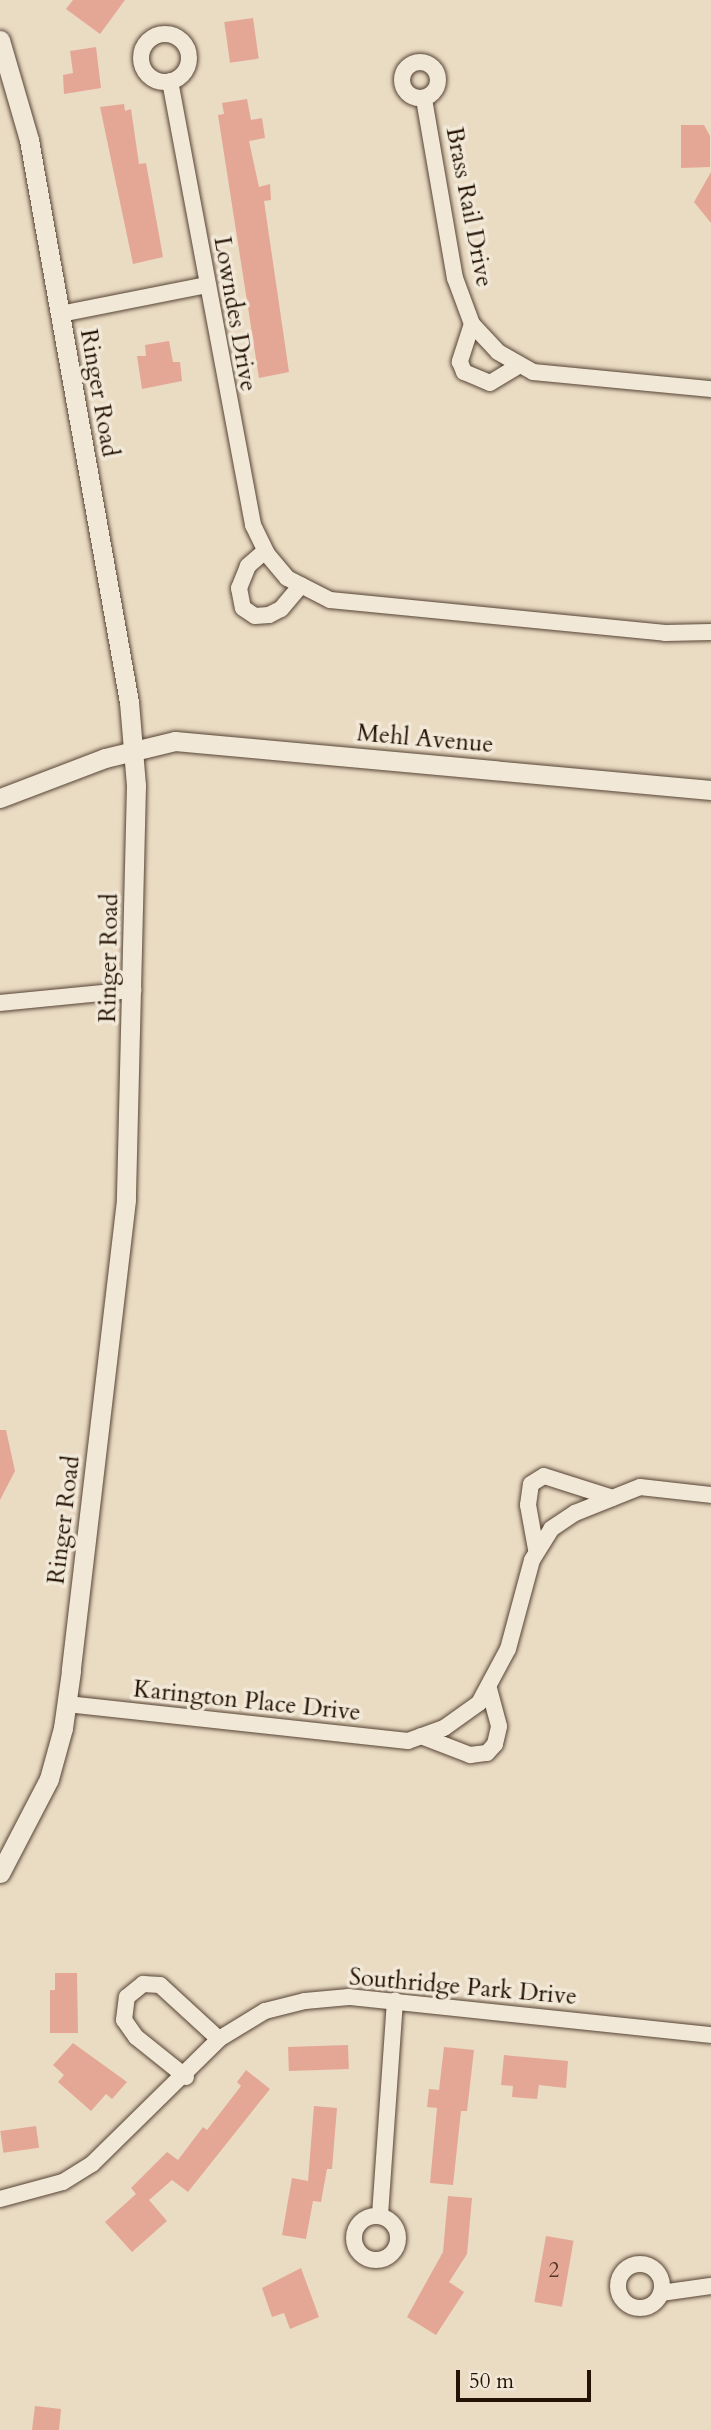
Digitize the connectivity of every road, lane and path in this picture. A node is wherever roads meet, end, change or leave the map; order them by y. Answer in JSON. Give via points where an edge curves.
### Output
{"nodes":[{"id":1,"x":0,"y":40,"type":"edge"},
{"id":2,"x":170,"y":81,"type":"dead end"},
{"id":3,"x":425,"y":99,"type":"dead end"},
{"id":4,"x":207,"y":285,"type":"junction"},
{"id":5,"x":60,"y":314,"type":"junction"},
{"id":6,"x":472,"y":324,"type":"junction"},
{"id":7,"x":520,"y":365,"type":"junction"},
{"id":8,"x":711,"y":389,"type":"edge"},
{"id":9,"x":265,"y":551,"type":"junction"},
{"id":10,"x":301,"y":585,"type":"junction"},
{"id":11,"x":711,"y":632,"type":"edge"},
{"id":12,"x":134,"y":748,"type":"junction"},
{"id":13,"x":711,"y":790,"type":"edge"},
{"id":14,"x":0,"y":799,"type":"edge"},
{"id":15,"x":133,"y":990,"type":"junction"},
{"id":16,"x":0,"y":1003,"type":"edge"},
{"id":17,"x":711,"y":1495,"type":"edge"},
{"id":18,"x":613,"y":1498,"type":"junction"},
{"id":19,"x":536,"y":1549,"type":"junction"},
{"id":20,"x":489,"y":1688,"type":"junction"},
{"id":21,"x":67,"y":1704,"type":"junction"},
{"id":22,"x":421,"y":1736,"type":"junction"},
{"id":23,"x":0,"y":1873,"type":"edge"},
{"id":24,"x":395,"y":2001,"type":"junction"},
{"id":25,"x":711,"y":2035,"type":"edge"},
{"id":26,"x":219,"y":2039,"type":"junction"},
{"id":27,"x":186,"y":2077,"type":"junction"},
{"id":28,"x":0,"y":2199,"type":"edge"},
{"id":29,"x":380,"y":2215,"type":"dead end"},
{"id":30,"x":711,"y":2286,"type":"edge"},
{"id":31,"x":661,"y":2293,"type":"dead end"}],
"edges":[{"from":1,"to":5,"type":"street","name":"Ringer Road","via":[[29,140]]},
{"from":2,"to":4,"type":"street","name":"Lowndes Drive"},
{"from":3,"to":6,"type":"street","name":"Brass Rail Drive","via":[[455,278]]},
{"from":4,"to":5,"type":"street"},
{"from":4,"to":9,"type":"street","name":"Lowndes Drive","via":[[253,525]]},
{"from":5,"to":12,"type":"street","name":"Ringer Road"},
{"from":6,"to":7,"type":"street","name":"Brass Rail Drive","via":[[498,352]]},
{"from":6,"to":7,"type":"street","name":"Brass Rail Drive","via":[[460,362],[464,372],[491,383]]},
{"from":7,"to":8,"type":"street","name":"Brass Rail Drive","via":[[533,372]]},
{"from":9,"to":10,"type":"street","name":"Lowndes Drive","via":[[287,578]]},
{"from":9,"to":10,"type":"street","via":[[248,566],[239,589],[243,608],[255,616],[269,615],[281,609]]},
{"from":10,"to":11,"type":"street","name":"Lowndes Drive","via":[[330,600],[665,633]]},
{"from":12,"to":13,"type":"street","name":"Mehl Avenue","via":[[175,741]]},
{"from":12,"to":14,"type":"street","name":"Mehl Avenue"},
{"from":12,"to":15,"type":"street","name":"Ringer Road"},
{"from":15,"to":16,"type":"street"},
{"from":15,"to":21,"type":"street","name":"Ringer Road","via":[[126,1206]]},
{"from":17,"to":18,"type":"street","name":"Karington Place Drive","via":[[640,1487]]},
{"from":18,"to":19,"type":"street","name":"Karington Place Drive","via":[[575,1513],[551,1529]]},
{"from":18,"to":19,"type":"street","name":"Karington Place Drive","via":[[544,1476],[531,1484],[528,1505]]},
{"from":19,"to":20,"type":"street","name":"Karington Place Drive","via":[[508,1649]]},
{"from":20,"to":22,"type":"street","name":"Karington Place Drive","via":[[459,1719]]},
{"from":20,"to":22,"type":"street","name":"Karington Place Drive","via":[[499,1726],[495,1744],[486,1753],[470,1755]]},
{"from":21,"to":22,"type":"street","name":"Karington Place Drive","via":[[408,1741]]},
{"from":21,"to":23,"type":"street","name":"Ringer Road","via":[[49,1779]]},
{"from":24,"to":25,"type":"street","name":"Southridge Park Drive"},
{"from":24,"to":26,"type":"street","name":"Southridge Park Drive","via":[[349,1997],[305,2001],[265,2011]]},
{"from":24,"to":29,"type":"street"},
{"from":26,"to":27,"type":"street","name":"Southridge Park Drive"},
{"from":26,"to":27,"type":"street","via":[[160,1985],[143,1984],[127,1997],[124,2020],[136,2037]]},
{"from":27,"to":28,"type":"street","name":"Southridge Park Drive","via":[[92,2164],[63,2182]]},
{"from":30,"to":31,"type":"street"}]}
